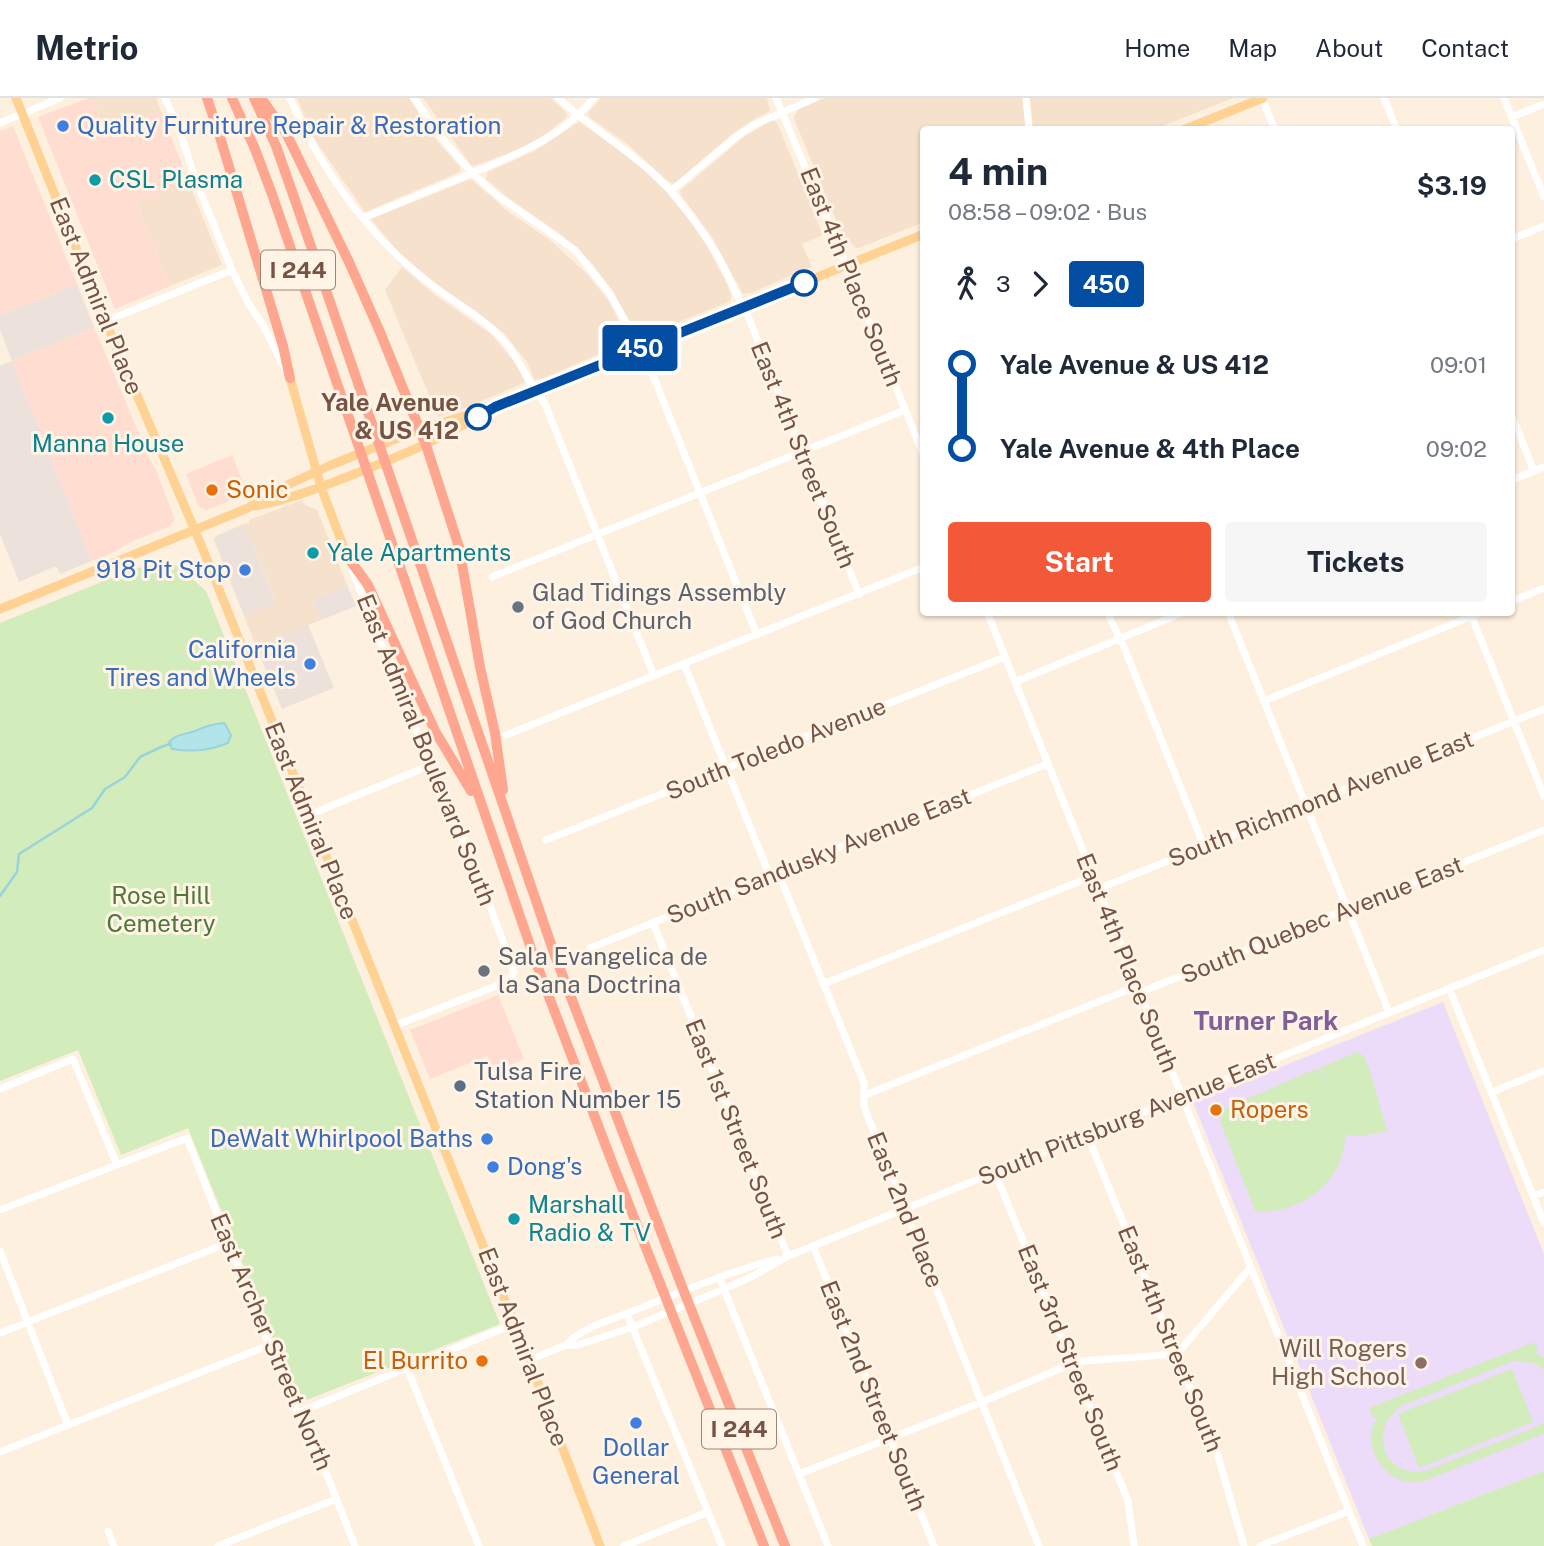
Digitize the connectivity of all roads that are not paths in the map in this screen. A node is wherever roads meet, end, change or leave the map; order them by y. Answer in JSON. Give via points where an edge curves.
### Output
{"nodes":[{"id":1,"x":16,"y":98,"type":"edge"},
{"id":2,"x":60,"y":98,"type":"edge"},
{"id":3,"x":165,"y":98,"type":"edge"},
{"id":4,"x":207,"y":98,"type":"edge"},
{"id":5,"x":232,"y":98,"type":"edge"},
{"id":6,"x":254,"y":98,"type":"edge"},
{"id":7,"x":261,"y":98,"type":"edge"},
{"id":8,"x":290,"y":98,"type":"edge"},
{"id":9,"x":414,"y":98,"type":"edge"},
{"id":10,"x":558,"y":98,"type":"edge"},
{"id":11,"x":594,"y":98,"type":"edge"},
{"id":12,"x":776,"y":98,"type":"edge"},
{"id":13,"x":816,"y":98,"type":"edge"},
{"id":14,"x":1026,"y":98,"type":"edge"},
{"id":15,"x":1263,"y":98,"type":"edge"},
{"id":16,"x":1384,"y":98,"type":"edge"},
{"id":17,"x":1504,"y":98,"type":"edge"},
{"id":18,"x":1544,"y":104,"type":"edge"},
{"id":19,"x":782,"y":111,"type":"junction"},
{"id":20,"x":22,"y":114,"type":"junction"},
{"id":21,"x":578,"y":115,"type":"junction"},
{"id":22,"x":1512,"y":117,"type":"junction"},
{"id":23,"x":0,"y":123,"type":"edge"},
{"id":24,"x":1029,"y":126,"type":"edge"},
{"id":25,"x":1193,"y":126,"type":"edge"},
{"id":26,"x":1274,"y":126,"type":"edge"},
{"id":27,"x":1395,"y":126,"type":"edge"},
{"id":28,"x":471,"y":173,"type":"junction"},
{"id":29,"x":671,"y":191,"type":"junction"},
{"id":30,"x":1544,"y":197,"type":"edge"},
{"id":31,"x":363,"y":218,"type":"junction"},
{"id":32,"x":1544,"y":226,"type":"edge"},
{"id":33,"x":920,"y":236,"type":"edge"},
{"id":34,"x":1515,"y":238,"type":"edge"},
{"id":35,"x":846,"y":265,"type":"junction"},
{"id":36,"x":232,"y":270,"type":"junction"},
{"id":37,"x":742,"y":307,"type":"junction"},
{"id":38,"x":106,"y":321,"type":"junction"},
{"id":39,"x":639,"y":349,"type":"junction"},
{"id":40,"x":290,"y":379,"type":"junction"},
{"id":41,"x":536,"y":391,"type":"junction"},
{"id":42,"x":495,"y":407,"type":"junction"},
{"id":43,"x":905,"y":410,"type":"junction"},
{"id":44,"x":1515,"y":424,"type":"edge"},
{"id":45,"x":420,"y":429,"type":"junction"},
{"id":46,"x":426,"y":445,"type":"junction"},
{"id":47,"x":920,"y":446,"type":"edge"},
{"id":48,"x":803,"y":451,"type":"junction"},
{"id":49,"x":1544,"y":467,"type":"edge"},
{"id":50,"x":317,"y":471,"type":"junction"},
{"id":51,"x":1534,"y":471,"type":"junction"},
{"id":52,"x":1515,"y":479,"type":"edge"},
{"id":53,"x":321,"y":487,"type":"junction"},
{"id":54,"x":699,"y":492,"type":"junction"},
{"id":55,"x":248,"y":508,"type":"junction"},
{"id":56,"x":194,"y":530,"type":"junction"},
{"id":57,"x":598,"y":533,"type":"junction"},
{"id":58,"x":347,"y":556,"type":"junction"},
{"id":59,"x":920,"y":569,"type":"edge"},
{"id":60,"x":492,"y":577,"type":"dead end"},
{"id":61,"x":1544,"y":588,"type":"edge"},
{"id":62,"x":859,"y":594,"type":"junction"},
{"id":63,"x":1515,"y":599,"type":"edge"},
{"id":64,"x":0,"y":609,"type":"edge"},
{"id":65,"x":989,"y":616,"type":"edge"},
{"id":66,"x":1109,"y":616,"type":"edge"},
{"id":67,"x":1174,"y":616,"type":"edge"},
{"id":68,"x":1230,"y":616,"type":"edge"},
{"id":69,"x":1469,"y":616,"type":"edge"},
{"id":70,"x":1471,"y":616,"type":"edge"},
{"id":71,"x":757,"y":635,"type":"junction"},
{"id":72,"x":1119,"y":639,"type":"junction"},
{"id":73,"x":1004,"y":657,"type":"junction"},
{"id":74,"x":684,"y":664,"type":"junction"},
{"id":75,"x":654,"y":676,"type":"junction"},
{"id":76,"x":1015,"y":682,"type":"junction"},
{"id":77,"x":1264,"y":701,"type":"junction"},
{"id":78,"x":1544,"y":709,"type":"edge"},
{"id":79,"x":1514,"y":721,"type":"junction"},
{"id":80,"x":506,"y":736,"type":"dead end"},
{"id":81,"x":1047,"y":764,"type":"junction"},
{"id":82,"x":432,"y":765,"type":"junction"},
{"id":83,"x":727,"y":769,"type":"junction"},
{"id":84,"x":1544,"y":796,"type":"edge"},
{"id":85,"x":1306,"y":805,"type":"junction"},
{"id":86,"x":483,"y":810,"type":"junction"},
{"id":87,"x":309,"y":815,"type":"junction"},
{"id":88,"x":507,"y":817,"type":"junction"},
{"id":89,"x":1544,"y":830,"type":"edge"},
{"id":90,"x":547,"y":841,"type":"dead end"},
{"id":91,"x":1204,"y":846,"type":"junction"},
{"id":92,"x":774,"y":874,"type":"junction"},
{"id":93,"x":1093,"y":876,"type":"junction"},
{"id":94,"x":1098,"y":889,"type":"junction"},
{"id":95,"x":1348,"y":910,"type":"junction"},
{"id":96,"x":653,"y":923,"type":"junction"},
{"id":97,"x":590,"y":948,"type":"dead end"},
{"id":98,"x":1544,"y":950,"type":"edge"},
{"id":99,"x":823,"y":984,"type":"junction"},
{"id":100,"x":1449,"y":988,"type":"junction"},
{"id":101,"x":1138,"y":989,"type":"junction"},
{"id":102,"x":1390,"y":1012,"type":"junction"},
{"id":103,"x":394,"y":1026,"type":"junction"},
{"id":104,"x":1544,"y":1071,"type":"edge"},
{"id":105,"x":0,"y":1089,"type":"edge"},
{"id":106,"x":1492,"y":1092,"type":"junction"},
{"id":107,"x":865,"y":1095,"type":"junction"},
{"id":108,"x":1181,"y":1097,"type":"junction"},
{"id":109,"x":1087,"y":1135,"type":"junction"},
{"id":110,"x":117,"y":1165,"type":"junction"},
{"id":111,"x":995,"y":1172,"type":"junction"},
{"id":112,"x":1544,"y":1192,"type":"edge"},
{"id":113,"x":1533,"y":1196,"type":"junction"},
{"id":114,"x":905,"y":1209,"type":"junction"},
{"id":115,"x":0,"y":1210,"type":"edge"},
{"id":116,"x":1544,"y":1223,"type":"edge"},
{"id":117,"x":228,"y":1242,"type":"junction"},
{"id":118,"x":813,"y":1246,"type":"junction"},
{"id":119,"x":0,"y":1251,"type":"edge"},
{"id":120,"x":788,"y":1256,"type":"junction"},
{"id":121,"x":1250,"y":1268,"type":"junction"},
{"id":122,"x":719,"y":1277,"type":"junction"},
{"id":123,"x":724,"y":1289,"type":"junction"},
{"id":124,"x":627,"y":1314,"type":"junction"},
{"id":125,"x":28,"y":1322,"type":"junction"},
{"id":126,"x":514,"y":1324,"type":"junction"},
{"id":127,"x":633,"y":1327,"type":"junction"},
{"id":128,"x":0,"y":1333,"type":"edge"},
{"id":129,"x":268,"y":1345,"type":"junction"},
{"id":130,"x":566,"y":1345,"type":"junction"},
{"id":131,"x":1177,"y":1354,"type":"junction"},
{"id":132,"x":529,"y":1360,"type":"junction"},
{"id":133,"x":1073,"y":1363,"type":"junction"},
{"id":134,"x":407,"y":1368,"type":"junction"},
{"id":135,"x":982,"y":1402,"type":"junction"},
{"id":136,"x":297,"y":1413,"type":"junction"},
{"id":137,"x":68,"y":1425,"type":"junction"},
{"id":138,"x":891,"y":1438,"type":"junction"},
{"id":139,"x":0,"y":1452,"type":"edge"},
{"id":140,"x":799,"y":1474,"type":"junction"},
{"id":141,"x":336,"y":1499,"type":"junction"},
{"id":142,"x":1349,"y":1511,"type":"junction"},
{"id":143,"x":708,"y":1513,"type":"junction"},
{"id":144,"x":108,"y":1531,"type":"dead end"},
{"id":145,"x":114,"y":1546,"type":"edge"},
{"id":146,"x":218,"y":1546,"type":"edge"},
{"id":147,"x":355,"y":1546,"type":"edge"},
{"id":148,"x":478,"y":1546,"type":"edge"},
{"id":149,"x":600,"y":1546,"type":"edge"},
{"id":150,"x":624,"y":1546,"type":"edge"},
{"id":151,"x":722,"y":1546,"type":"edge"},
{"id":152,"x":764,"y":1546,"type":"edge"},
{"id":153,"x":785,"y":1546,"type":"edge"},
{"id":154,"x":828,"y":1546,"type":"edge"},
{"id":155,"x":934,"y":1546,"type":"edge"},
{"id":156,"x":1040,"y":1546,"type":"edge"},
{"id":157,"x":1134,"y":1546,"type":"edge"},
{"id":158,"x":1244,"y":1546,"type":"edge"},
{"id":159,"x":1260,"y":1546,"type":"edge"},
{"id":160,"x":1363,"y":1546,"type":"edge"}],
"edges":[{"from":1,"to":20,"type":"main road","name":"East Admiral Place"},
{"from":2,"to":20,"type":"street"},
{"from":3,"to":36,"type":"street","name":"East Admiral Boulevard South"},
{"from":4,"to":40,"type":"highway"},
{"from":5,"to":86,"type":"highway","number":"I 244","via":[[272,194]]},
{"from":6,"to":88,"type":"highway","number":"I 244","via":[[296,201]]},
{"from":7,"to":45,"type":"highway","via":[[286,133],[349,262]]},
{"from":8,"to":31,"type":"street","via":[[318,154]]},
{"from":9,"to":28,"type":"street"},
{"from":10,"to":21,"type":"street","name":"East 4th Street South"},
{"from":11,"to":21,"type":"street"},
{"from":12,"to":19,"type":"street","name":"East 4th Place South"},
{"from":13,"to":19,"type":"street"},
{"from":14,"to":24,"type":"street"},
{"from":15,"to":25,"type":"main road"},
{"from":15,"to":26,"type":"street"},
{"from":16,"to":27,"type":"street"},
{"from":17,"to":22,"type":"street"},
{"from":18,"to":22,"type":"street"},
{"from":19,"to":29,"type":"street","via":[[737,136]]},
{"from":19,"to":35,"type":"street","name":"East 4th Place South"},
{"from":20,"to":23,"type":"street"},
{"from":20,"to":38,"type":"main road","name":"East Admiral Place"},
{"from":21,"to":28,"type":"street","via":[[530,149]]},
{"from":21,"to":29,"type":"street","name":"East 4th Street South"},
{"from":22,"to":30,"type":"street"},
{"from":28,"to":31,"type":"street"},
{"from":28,"to":39,"type":"street","via":[[575,250],[610,294]]},
{"from":29,"to":37,"type":"street","name":"East 4th Street South","via":[[717,254]]},
{"from":31,"to":41,"type":"street","via":[[406,265],[502,338]]},
{"from":32,"to":34,"type":"street"},
{"from":33,"to":35,"type":"main road"},
{"from":35,"to":37,"type":"main road"},
{"from":35,"to":43,"type":"street","name":"East 4th Place South"},
{"from":36,"to":38,"type":"street"},
{"from":36,"to":40,"type":"street","name":"East Admiral Boulevard South"},
{"from":37,"to":39,"type":"main road"},
{"from":37,"to":48,"type":"street","name":"East 4th Street South"},
{"from":38,"to":56,"type":"main road","name":"East Admiral Place"},
{"from":39,"to":41,"type":"main road"},
{"from":39,"to":54,"type":"street"},
{"from":40,"to":50,"type":"main road","name":"East Admiral Boulevard South"},
{"from":41,"to":42,"type":"main road"},
{"from":41,"to":57,"type":"street"},
{"from":42,"to":45,"type":"main road"},
{"from":42,"to":46,"type":"main road"},
{"from":43,"to":47,"type":"street","name":"East 4th Place South"},
{"from":43,"to":48,"type":"street"},
{"from":44,"to":51,"type":"street"},
{"from":45,"to":46,"type":"highway"},
{"from":45,"to":50,"type":"main road"},
{"from":46,"to":53,"type":"main road"},
{"from":46,"to":88,"type":"highway","via":[[459,547]]},
{"from":48,"to":54,"type":"street"},
{"from":48,"to":62,"type":"street","name":"East 4th Street South"},
{"from":49,"to":51,"type":"street"},
{"from":50,"to":53,"type":"main road","name":"East Admiral Boulevard South"},
{"from":50,"to":55,"type":"main road"},
{"from":51,"to":52,"type":"street"},
{"from":53,"to":55,"type":"main road"},
{"from":53,"to":58,"type":"main road","name":"East Admiral Boulevard South"},
{"from":54,"to":57,"type":"street"},
{"from":54,"to":71,"type":"street"},
{"from":55,"to":56,"type":"main road"},
{"from":56,"to":64,"type":"main road"},
{"from":56,"to":87,"type":"main road","name":"East Admiral Place"},
{"from":57,"to":60,"type":"street"},
{"from":57,"to":75,"type":"street"},
{"from":58,"to":82,"type":"street","name":"East Admiral Boulevard South"},
{"from":58,"to":86,"type":"highway","via":[[368,585],[435,731]]},
{"from":59,"to":62,"type":"street"},
{"from":61,"to":63,"type":"street"},
{"from":62,"to":71,"type":"street"},
{"from":65,"to":73,"type":"street","name":"East 4th Place South"},
{"from":66,"to":72,"type":"street"},
{"from":67,"to":72,"type":"street"},
{"from":68,"to":77,"type":"street"},
{"from":69,"to":77,"type":"street"},
{"from":70,"to":79,"type":"street"},
{"from":71,"to":74,"type":"street"},
{"from":72,"to":76,"type":"street"},
{"from":72,"to":91,"type":"street"},
{"from":73,"to":76,"type":"street","name":"East 4th Place South"},
{"from":73,"to":83,"type":"street","name":"South Toledo Avenue"},
{"from":74,"to":75,"type":"street"},
{"from":74,"to":83,"type":"street","name":"East 2nd Place"},
{"from":75,"to":80,"type":"street"},
{"from":76,"to":81,"type":"street","name":"East 4th Place South"},
{"from":77,"to":85,"type":"street"},
{"from":78,"to":79,"type":"street","name":"South Richmond Avenue East"},
{"from":79,"to":84,"type":"street"},
{"from":79,"to":85,"type":"street","name":"South Richmond Avenue East"},
{"from":81,"to":92,"type":"street","name":"South Sandusky Avenue East"},
{"from":81,"to":93,"type":"street","name":"East 4th Place South"},
{"from":82,"to":87,"type":"street"},
{"from":82,"to":103,"type":"street","name":"East Admiral Boulevard South","via":[[514,972],[506,982]]},
{"from":83,"to":90,"type":"street","name":"South Toledo Avenue"},
{"from":83,"to":92,"type":"street","name":"East 2nd Place"},
{"from":85,"to":91,"type":"street","name":"South Richmond Avenue East"},
{"from":85,"to":95,"type":"street"},
{"from":86,"to":152,"type":"highway","number":"I 244","via":[[580,1081]]},
{"from":87,"to":103,"type":"main road","name":"East Admiral Place"},
{"from":88,"to":153,"type":"highway","number":"I 244","via":[[592,1054]]},
{"from":89,"to":95,"type":"street","name":"South Quebec Avenue East"},
{"from":91,"to":94,"type":"street","name":"South Richmond Avenue East"},
{"from":92,"to":96,"type":"street","name":"South Sandusky Avenue East"},
{"from":92,"to":99,"type":"street","name":"East 2nd Place"},
{"from":93,"to":94,"type":"street","name":"East 4th Place South"},
{"from":93,"to":99,"type":"street"},
{"from":94,"to":101,"type":"street","name":"East 4th Place South"},
{"from":95,"to":101,"type":"street","name":"South Quebec Avenue East","via":[[1146,990]]},
{"from":95,"to":102,"type":"street"},
{"from":96,"to":97,"type":"street","name":"South Sandusky Avenue East"},
{"from":96,"to":120,"type":"street","name":"East 1st Street South"},
{"from":98,"to":100,"type":"street","name":"South Pittsburg Avenue East"},
{"from":99,"to":107,"type":"street","name":"East 2nd Place"},
{"from":100,"to":102,"type":"street","name":"South Pittsburg Avenue East"},
{"from":100,"to":106,"type":"street"},
{"from":101,"to":107,"type":"street","name":"South Quebec Avenue East"},
{"from":101,"to":108,"type":"street","name":"East 4th Place South"},
{"from":102,"to":108,"type":"street","name":"South Pittsburg Avenue East"},
{"from":103,"to":126,"type":"main road","name":"East Admiral Place"},
{"from":104,"to":106,"type":"street"},
{"from":105,"to":110,"type":"street","via":[[73,1059]]},
{"from":106,"to":113,"type":"street"},
{"from":107,"to":114,"type":"street","name":"East 2nd Place","via":[[864,1107]]},
{"from":108,"to":109,"type":"street","name":"South Pittsburg Avenue East"},
{"from":108,"to":121,"type":"street","name":"East 4th Place South"},
{"from":109,"to":111,"type":"street","name":"South Pittsburg Avenue East"},
{"from":109,"to":131,"type":"street","name":"East 4th Street South"},
{"from":110,"to":115,"type":"street"},
{"from":110,"to":117,"type":"street","name":"East Archer Street North","via":[[187,1138]]},
{"from":111,"to":114,"type":"street","name":"South Pittsburg Avenue East"},
{"from":111,"to":133,"type":"street","name":"East 3rd Street South"},
{"from":112,"to":113,"type":"street"},
{"from":113,"to":116,"type":"street"},
{"from":114,"to":118,"type":"street","name":"South Pittsburg Avenue East"},
{"from":114,"to":135,"type":"street","name":"East 2nd Place"},
{"from":117,"to":125,"type":"street"},
{"from":117,"to":129,"type":"street","name":"East Archer Street North"},
{"from":118,"to":120,"type":"street","name":"South Pittsburg Avenue East"},
{"from":118,"to":138,"type":"street","name":"East 2nd Street South"},
{"from":119,"to":125,"type":"street"},
{"from":120,"to":122,"type":"street","name":"South Pittsburg Avenue East"},
{"from":120,"to":123,"type":"street","name":"South Pittsburg Avenue East"},
{"from":121,"to":131,"type":"street"},
{"from":121,"to":142,"type":"street","name":"East 4th Place South"},
{"from":122,"to":123,"type":"street"},
{"from":122,"to":124,"type":"street","name":"South Pittsburg Avenue East"},
{"from":123,"to":127,"type":"street","name":"South Pittsburg Avenue East"},
{"from":123,"to":140,"type":"street"},
{"from":124,"to":127,"type":"street"},
{"from":124,"to":130,"type":"street","name":"South Pittsburg Avenue East","via":[[575,1335]]},
{"from":125,"to":128,"type":"street"},
{"from":125,"to":137,"type":"street"},
{"from":126,"to":132,"type":"main road","name":"East Admiral Place"},
{"from":126,"to":134,"type":"street"},
{"from":127,"to":130,"type":"street","name":"South Pittsburg Avenue East"},
{"from":127,"to":143,"type":"street"},
{"from":129,"to":136,"type":"street","name":"East Archer Street North"},
{"from":129,"to":137,"type":"street"},
{"from":130,"to":132,"type":"street","name":"South Pittsburg Avenue East"},
{"from":131,"to":133,"type":"street"},
{"from":131,"to":158,"type":"street","name":"East 4th Street South","via":[[1225,1473]]},
{"from":132,"to":149,"type":"main road","name":"East Admiral Place"},
{"from":133,"to":135,"type":"street"},
{"from":133,"to":157,"type":"street","name":"East 3rd Street South","via":[[1128,1502]]},
{"from":134,"to":136,"type":"street"},
{"from":134,"to":148,"type":"street"},
{"from":135,"to":138,"type":"street"},
{"from":135,"to":156,"type":"street","name":"East 2nd Place"},
{"from":136,"to":141,"type":"street","name":"East Archer Street North"},
{"from":137,"to":139,"type":"street"},
{"from":138,"to":140,"type":"street"},
{"from":138,"to":155,"type":"street","name":"East 2nd Street South"},
{"from":140,"to":154,"type":"street"},
{"from":141,"to":146,"type":"street"},
{"from":141,"to":147,"type":"street","name":"East Archer Street North"},
{"from":142,"to":159,"type":"street"},
{"from":142,"to":160,"type":"street","name":"East 4th Place South"},
{"from":143,"to":150,"type":"street"},
{"from":143,"to":151,"type":"street"},
{"from":144,"to":145,"type":"street"}]}
